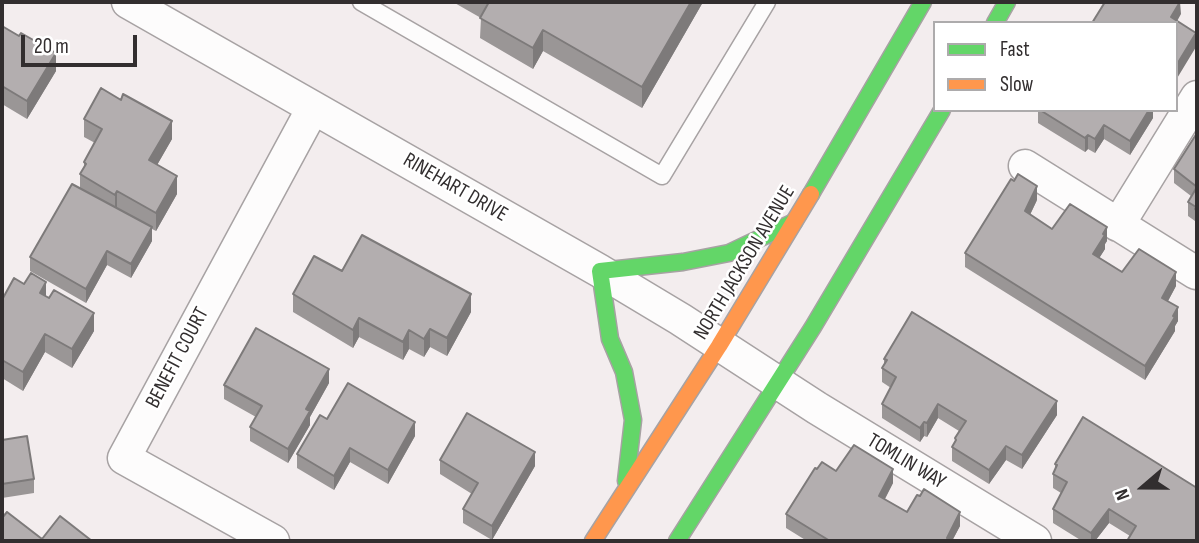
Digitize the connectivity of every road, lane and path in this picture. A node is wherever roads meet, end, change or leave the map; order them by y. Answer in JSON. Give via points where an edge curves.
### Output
{"nodes":[{"id":1,"x":128,"y":2,"type":"edge"},
{"id":2,"x":361,"y":2,"type":"edge"},
{"id":3,"x":767,"y":2,"type":"edge"},
{"id":4,"x":923,"y":2,"type":"edge"},
{"id":5,"x":1007,"y":2,"type":"edge"},
{"id":6,"x":996,"y":21,"type":"edge"},
{"id":7,"x":1197,"y":97,"type":"edge"},
{"id":8,"x":313,"y":108,"type":"junction"},
{"id":9,"x":941,"y":112,"type":"edge"},
{"id":10,"x":1025,"y":166,"type":"dead end"},
{"id":11,"x":794,"y":222,"type":"junction"},
{"id":12,"x":1118,"y":225,"type":"junction"},
{"id":13,"x":600,"y":271,"type":"junction"},
{"id":14,"x":1196,"y":273,"type":"edge"},
{"id":15,"x":719,"y":346,"type":"junction"},
{"id":16,"x":777,"y":383,"type":"junction"},
{"id":17,"x":625,"y":491,"type":"junction"},
{"id":18,"x":273,"y":541,"type":"edge"},
{"id":19,"x":593,"y":541,"type":"edge"},
{"id":20,"x":677,"y":541,"type":"edge"},
{"id":21,"x":1035,"y":541,"type":"edge"}],
"edges":[{"from":1,"to":8,"type":"street","name":"RINEHART DRIVE"},
{"from":2,"to":3,"type":"lane","via":[[662,176]]},
{"from":4,"to":11,"type":"main road","name":"NORTH JACKSON AVENUE"},
{"from":5,"to":6,"type":"main road"},
{"from":7,"to":12,"type":"street"},
{"from":8,"to":13,"type":"street","name":"RINEHART DRIVE"},
{"from":8,"to":18,"type":"street","name":"BENEFIT COURT","via":[[124,458]]},
{"from":9,"to":16,"type":"main road"},
{"from":10,"to":12,"type":"street"},
{"from":11,"to":13,"type":"main road","via":[[729,253]]},
{"from":11,"to":15,"type":"main road","name":"NORTH JACKSON AVENUE"},
{"from":12,"to":14,"type":"street"},
{"from":13,"to":15,"type":"street","name":"RINEHART DRIVE"},
{"from":13,"to":17,"type":"main road","via":[[610,340],[624,372],[633,420]]},
{"from":15,"to":16,"type":"street","name":"RINEHART DRIVE"},
{"from":15,"to":17,"type":"main road","name":"NORTH JACKSON AVENUE"},
{"from":16,"to":20,"type":"main road"},
{"from":16,"to":21,"type":"street","name":"TOMLIN WAY"},
{"from":17,"to":19,"type":"main road","name":"NORTH JACKSON AVENUE"}]}
